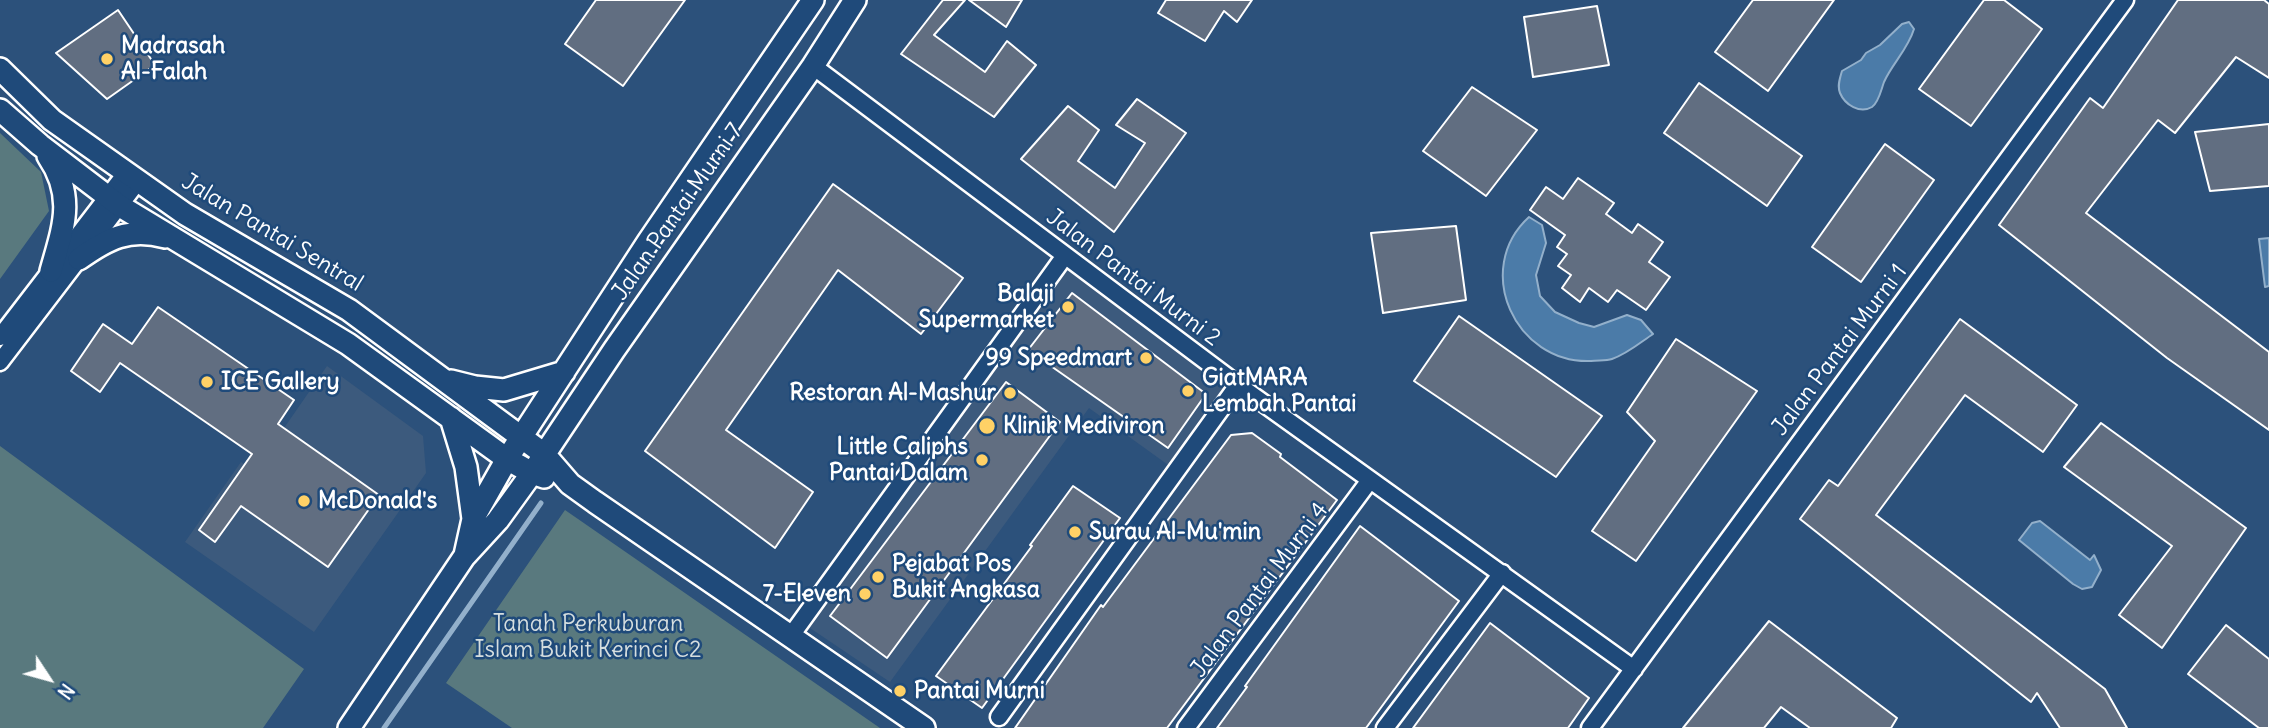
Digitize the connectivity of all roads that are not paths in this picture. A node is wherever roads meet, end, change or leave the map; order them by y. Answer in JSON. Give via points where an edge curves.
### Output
{"nodes":[{"id":1,"x":813,"y":0,"type":"edge"},
{"id":2,"x":855,"y":0,"type":"edge"},
{"id":3,"x":2125,"y":0,"type":"edge"},
{"id":4,"x":813,"y":66,"type":"junction"},
{"id":5,"x":0,"y":69,"type":"edge"},
{"id":6,"x":0,"y":110,"type":"edge"},
{"id":7,"x":40,"y":145,"type":"junction"},
{"id":8,"x":133,"y":176,"type":"junction"},
{"id":9,"x":114,"y":201,"type":"junction"},
{"id":10,"x":180,"y":241,"type":"junction"},
{"id":11,"x":1064,"y":257,"type":"junction"},
{"id":12,"x":79,"y":259,"type":"junction"},
{"id":13,"x":51,"y":271,"type":"junction"},
{"id":14,"x":0,"y":337,"type":"edge"},
{"id":15,"x":0,"y":362,"type":"edge"},
{"id":16,"x":564,"y":372,"type":"junction"},
{"id":17,"x":442,"y":379,"type":"junction"},
{"id":18,"x":1238,"y":385,"type":"junction"},
{"id":19,"x":451,"y":418,"type":"junction"},
{"id":20,"x":521,"y":438,"type":"junction"},
{"id":21,"x":544,"y":454,"type":"junction"},
{"id":22,"x":508,"y":458,"type":"junction"},
{"id":23,"x":532,"y":474,"type":"junction"},
{"id":24,"x":1370,"y":480,"type":"junction"},
{"id":25,"x":570,"y":484,"type":"junction"},
{"id":26,"x":473,"y":519,"type":"junction"},
{"id":27,"x":464,"y":557,"type":"junction"},
{"id":28,"x":1502,"y":573,"type":"junction"},
{"id":29,"x":790,"y":637,"type":"junction"},
{"id":30,"x":1634,"y":669,"type":"junction"},
{"id":31,"x":999,"y":717,"type":"dead end"},
{"id":32,"x":349,"y":728,"type":"edge"},
{"id":33,"x":924,"y":728,"type":"edge"},
{"id":34,"x":1186,"y":728,"type":"edge"},
{"id":35,"x":1385,"y":728,"type":"edge"},
{"id":36,"x":1590,"y":728,"type":"edge"}],
"edges":[{"from":1,"to":16,"type":"main road","name":"Jalan Pantai Murni 7"},
{"from":2,"to":4,"type":"main road","name":"Jalan Pantai Murni 7"},
{"from":3,"to":30,"type":"street","name":"Jalan Pantai Murni 1"},
{"from":4,"to":11,"type":"street","name":"Jalan Pantai Murni 2"},
{"from":4,"to":21,"type":"main road","name":"Jalan Pantai Murni 7"},
{"from":5,"to":8,"type":"main road","name":"Jalan Pantai Sentral","via":[[52,120]]},
{"from":6,"to":7,"type":"main road"},
{"from":7,"to":9,"type":"main road"},
{"from":7,"to":13,"type":"main road","via":[[64,187],[65,209]]},
{"from":8,"to":9,"type":"street"},
{"from":8,"to":17,"type":"main road","name":"Jalan Pantai Sentral","via":[[185,214],[349,310]]},
{"from":9,"to":10,"type":"main road"},
{"from":9,"to":12,"type":"street"},
{"from":9,"to":13,"type":"street"},
{"from":10,"to":12,"type":"main road","via":[[153,233],[126,234],[106,240]]},
{"from":10,"to":19,"type":"main road","via":[[348,344]]},
{"from":11,"to":18,"type":"street","name":"Jalan Pantai Murni 2"},
{"from":11,"to":29,"type":"street"},
{"from":12,"to":15,"type":"street"},
{"from":13,"to":14,"type":"street"},
{"from":16,"to":17,"type":"main road","via":[[504,390]]},
{"from":16,"to":20,"type":"main road","name":"Jalan Pantai Murni 7"},
{"from":17,"to":20,"type":"main road","name":"Jalan Pantai Sentral"},
{"from":18,"to":24,"type":"street","name":"Jalan Pantai Murni 2"},
{"from":18,"to":31,"type":"street"},
{"from":19,"to":22,"type":"main road"},
{"from":19,"to":26,"type":"main road","via":[[466,467]]},
{"from":20,"to":21,"type":"main road","name":"Jalan Pantai Sentral"},
{"from":20,"to":22,"type":"main road","name":"Jalan Pantai Murni 7"},
{"from":21,"to":23,"type":"main road","name":"Jalan Pantai Murni 7"},
{"from":21,"to":25,"type":"main road","name":"Jalan Pantai Sentral"},
{"from":22,"to":23,"type":"main road"},
{"from":22,"to":26,"type":"main road","name":"Jalan Pantai Murni 7"},
{"from":23,"to":25,"type":"main road"},
{"from":23,"to":27,"type":"main road","name":"Jalan Pantai Murni 7"},
{"from":24,"to":28,"type":"street","name":"Jalan Pantai Murni 2"},
{"from":24,"to":34,"type":"street","name":"Jalan Pantai Murni 4"},
{"from":25,"to":29,"type":"main road"},
{"from":26,"to":27,"type":"main road"},
{"from":27,"to":32,"type":"main road"},
{"from":28,"to":30,"type":"street","name":"Jalan Pantai Murni 2"},
{"from":28,"to":35,"type":"street"},
{"from":29,"to":33,"type":"main road"},
{"from":30,"to":36,"type":"street","name":"Jalan Pantai Murni 1"}]}
